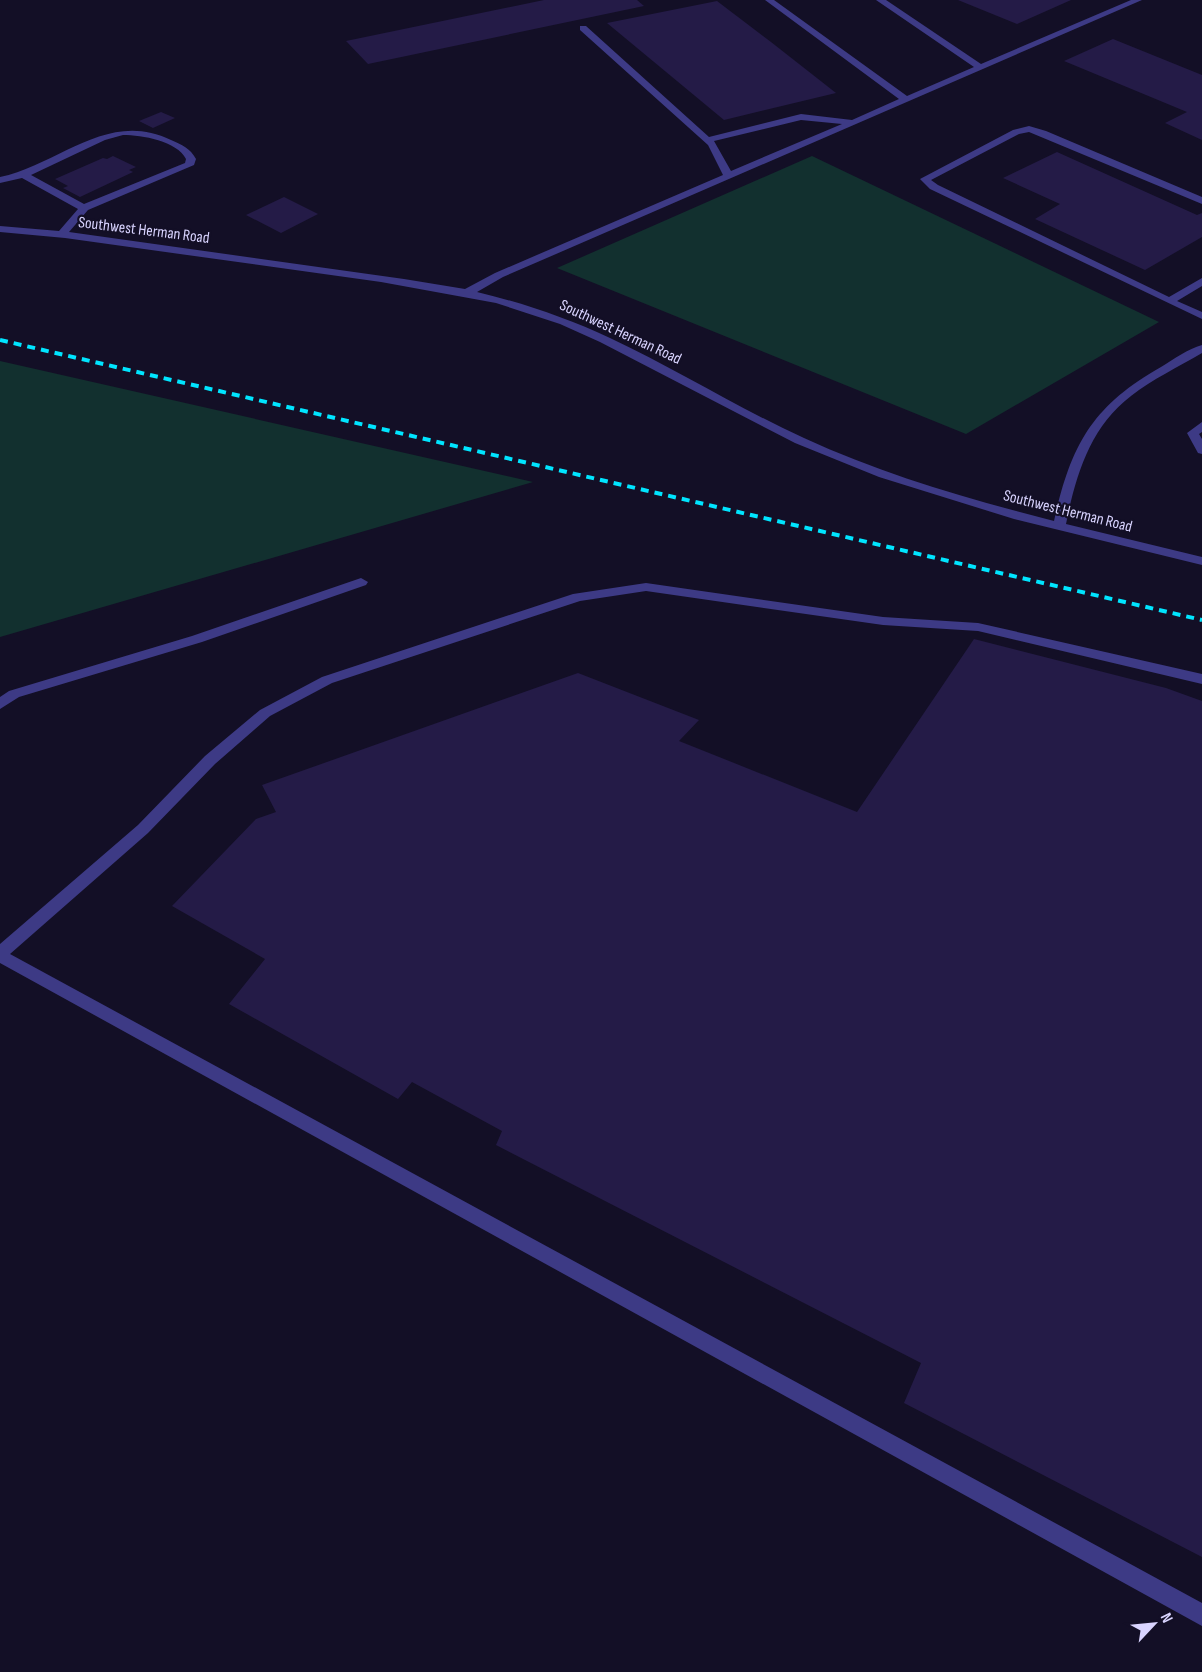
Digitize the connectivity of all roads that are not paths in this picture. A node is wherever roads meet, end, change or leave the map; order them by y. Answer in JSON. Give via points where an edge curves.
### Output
{"nodes":[{"id":1,"x":769,"y":0,"type":"edge"},
{"id":2,"x":880,"y":0,"type":"edge"},
{"id":3,"x":1138,"y":0,"type":"edge"},
{"id":4,"x":583,"y":28,"type":"dead end"},
{"id":5,"x":979,"y":68,"type":"junction"},
{"id":6,"x":906,"y":100,"type":"junction"},
{"id":7,"x":854,"y":123,"type":"junction"},
{"id":8,"x":707,"y":140,"type":"junction"},
{"id":9,"x":23,"y":175,"type":"junction"},
{"id":10,"x":729,"y":176,"type":"junction"},
{"id":11,"x":0,"y":180,"type":"edge"},
{"id":12,"x":1202,"y":201,"type":"edge"},
{"id":13,"x":84,"y":208,"type":"junction"},
{"id":14,"x":0,"y":229,"type":"edge"},
{"id":15,"x":61,"y":235,"type":"junction"},
{"id":16,"x":1202,"y":281,"type":"edge"},
{"id":17,"x":467,"y":293,"type":"junction"},
{"id":18,"x":1169,"y":301,"type":"junction"},
{"id":19,"x":1202,"y":316,"type":"edge"},
{"id":20,"x":1202,"y":348,"type":"edge"},
{"id":21,"x":1202,"y":426,"type":"edge"},
{"id":22,"x":1202,"y":450,"type":"edge"},
{"id":23,"x":1059,"y":525,"type":"junction"},
{"id":24,"x":1202,"y":561,"type":"edge"},
{"id":25,"x":362,"y":582,"type":"dead end"},
{"id":26,"x":1202,"y":679,"type":"edge"},
{"id":27,"x":0,"y":704,"type":"edge"},
{"id":28,"x":0,"y":954,"type":"edge"},
{"id":29,"x":1202,"y":1615,"type":"edge"}],
"edges":[{"from":1,"to":6,"type":"street"},
{"from":2,"to":5,"type":"street"},
{"from":3,"to":5,"type":"street"},
{"from":4,"to":8,"type":"street"},
{"from":5,"to":6,"type":"street"},
{"from":6,"to":7,"type":"street"},
{"from":7,"to":8,"type":"street","via":[[801,117]]},
{"from":7,"to":10,"type":"street"},
{"from":8,"to":10,"type":"street"},
{"from":9,"to":11,"type":"street"},
{"from":9,"to":13,"type":"street"},
{"from":9,"to":13,"type":"street","via":[[123,132],[154,135],[187,151],[189,165]]},
{"from":10,"to":17,"type":"street","via":[[499,275]]},
{"from":12,"to":18,"type":"street","via":[[1029,129],[925,179],[934,187]]},
{"from":13,"to":15,"type":"street"},
{"from":14,"to":15,"type":"street","name":"Southwest Herman Road"},
{"from":15,"to":17,"type":"street","name":"Southwest Herman Road"},
{"from":16,"to":18,"type":"street"},
{"from":17,"to":23,"type":"street","name":"Southwest Herman Road","via":[[550,316],[624,348],[787,436],[840,459]]},
{"from":18,"to":19,"type":"street"},
{"from":20,"to":23,"type":"street","via":[[1126,394],[1100,419],[1068,481]]},
{"from":21,"to":22,"type":"street","via":[[1193,433]]},
{"from":23,"to":24,"type":"street","name":"Southwest Herman Road"},
{"from":25,"to":27,"type":"street","via":[[197,639],[15,694]]},
{"from":26,"to":28,"type":"street","via":[[978,627],[883,621],[646,587],[578,597],[327,680],[265,713]]},
{"from":28,"to":29,"type":"street"}]}
